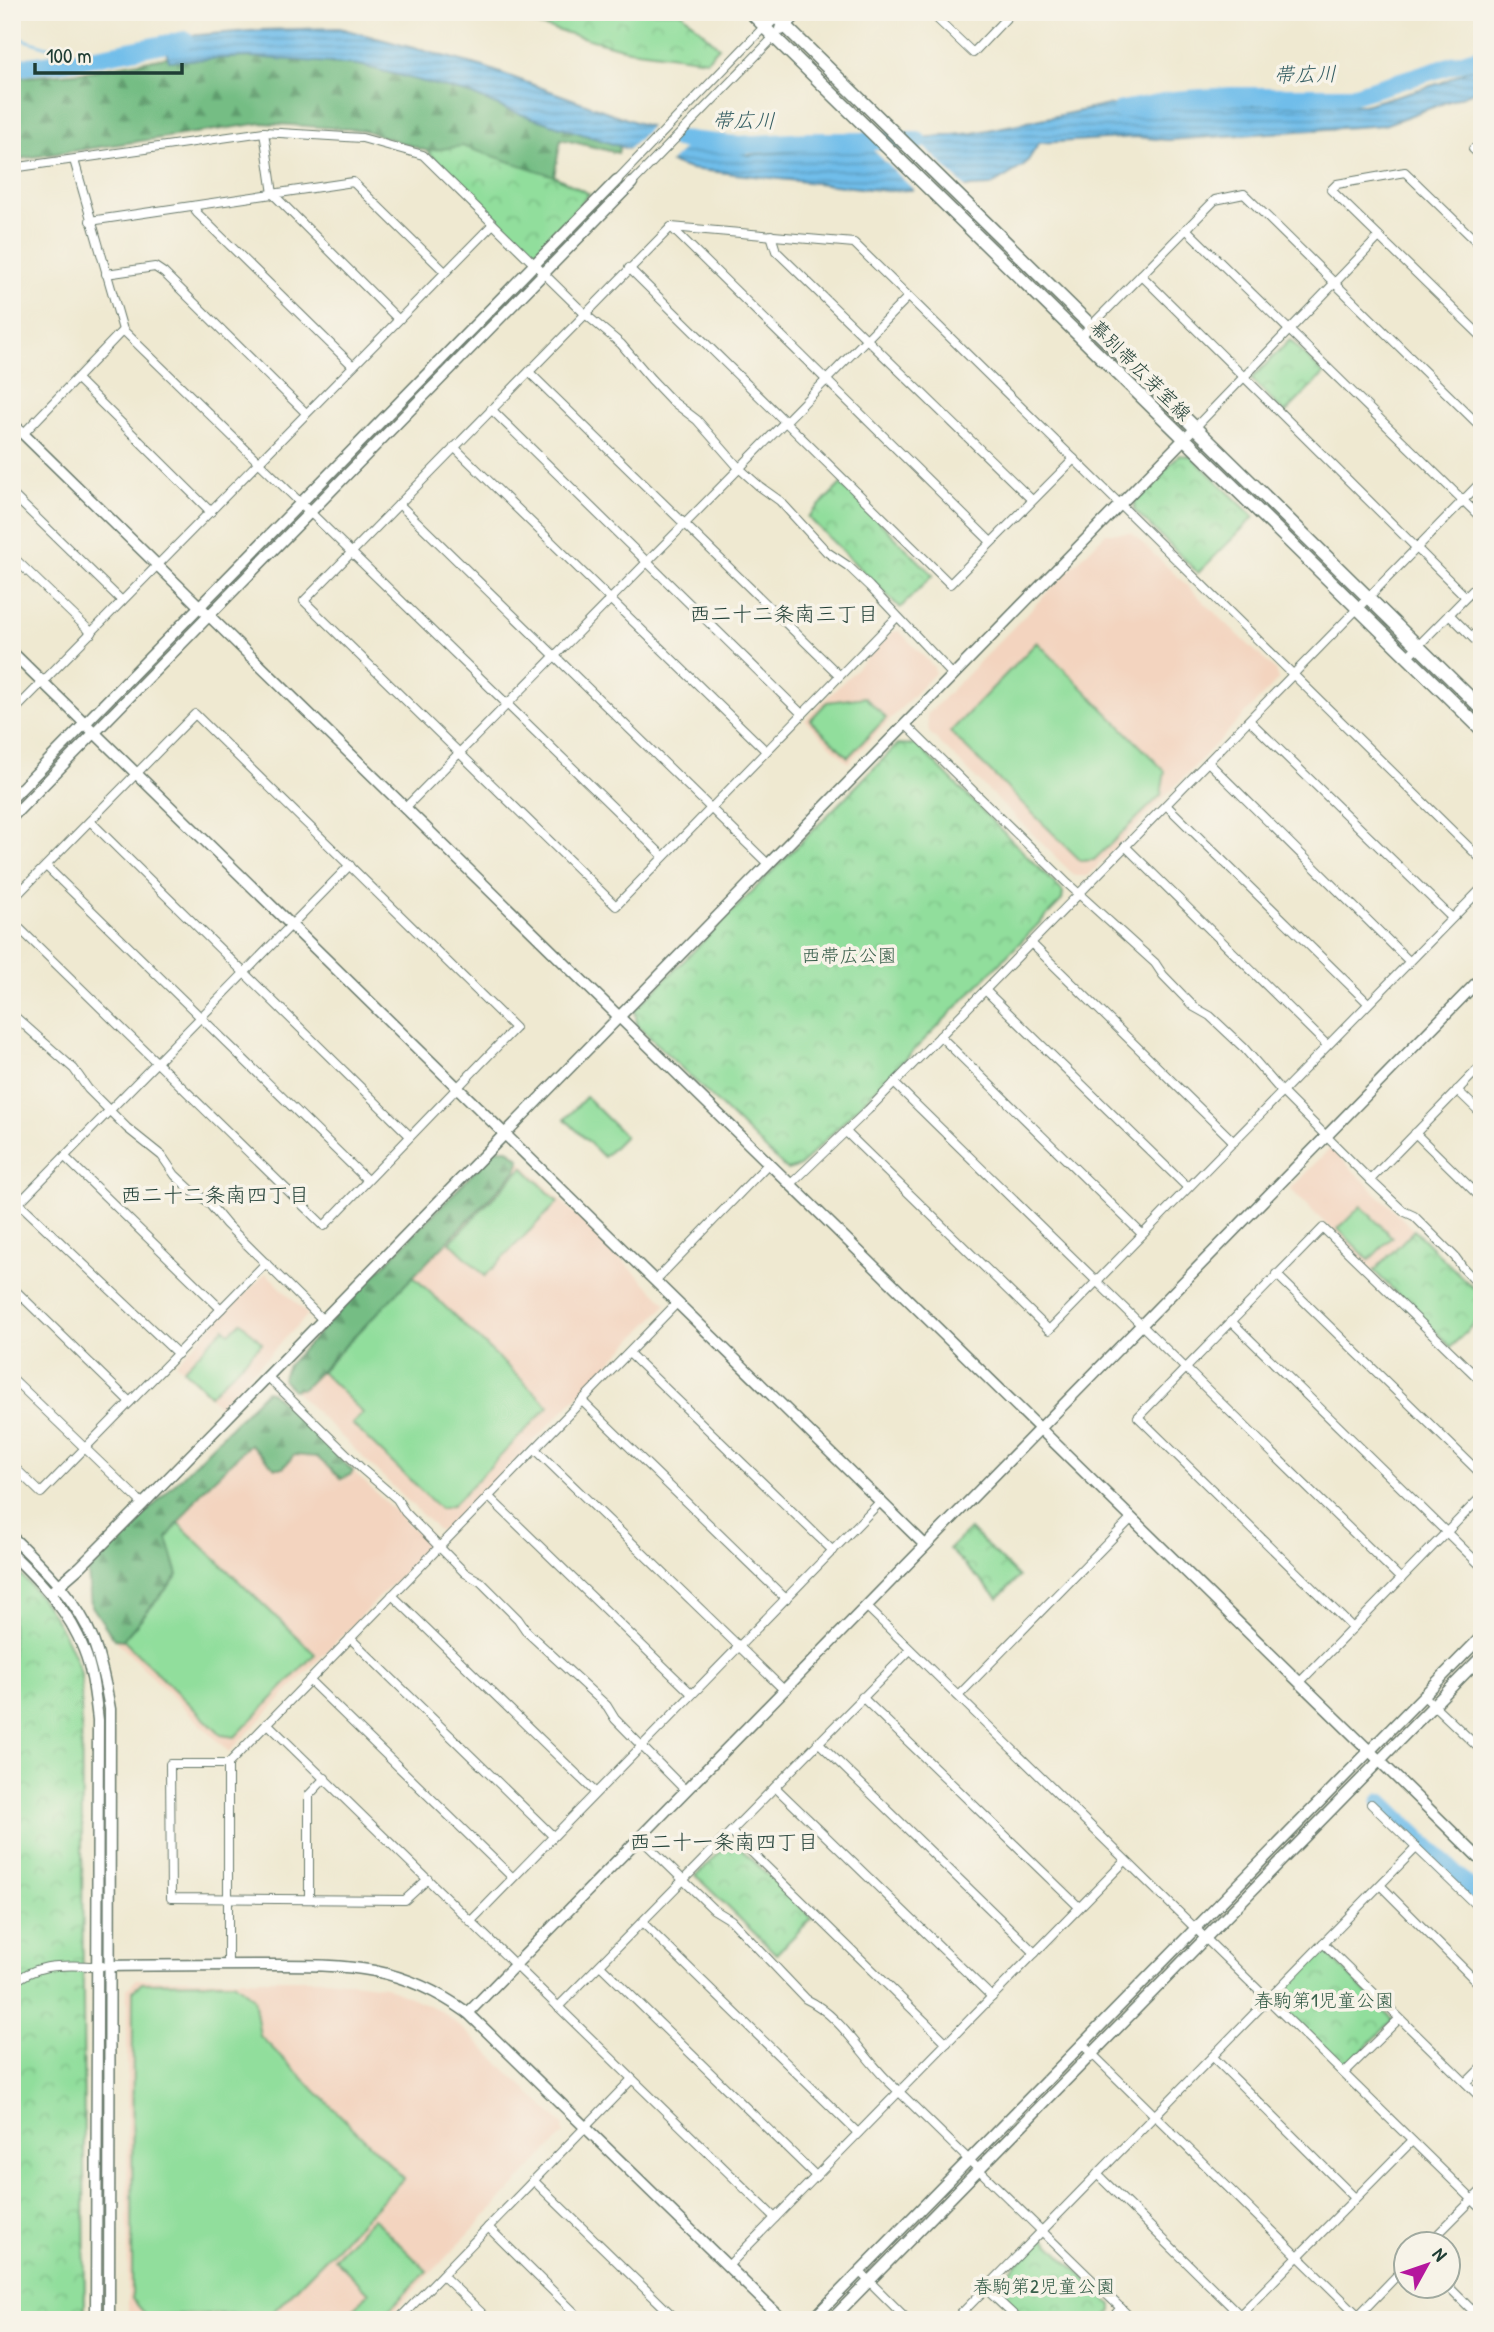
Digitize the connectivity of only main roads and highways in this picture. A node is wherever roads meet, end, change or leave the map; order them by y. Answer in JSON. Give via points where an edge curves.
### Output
{"nodes":[{"id":1,"x":798,"y":12,"type":"edge"},
{"id":2,"x":777,"y":17,"type":"edge"},
{"id":3,"x":1482,"y":709,"type":"edge"},
{"id":4,"x":1482,"y":730,"type":"edge"}],
"edges":[{"from":1,"to":2,"type":"main road"},
{"from":2,"to":3,"type":"main road","name":"幕別帯広芽室線"},
{"from":2,"to":4,"type":"main road","name":"幕別帯広芽室線","via":[[769,32]]}]}
